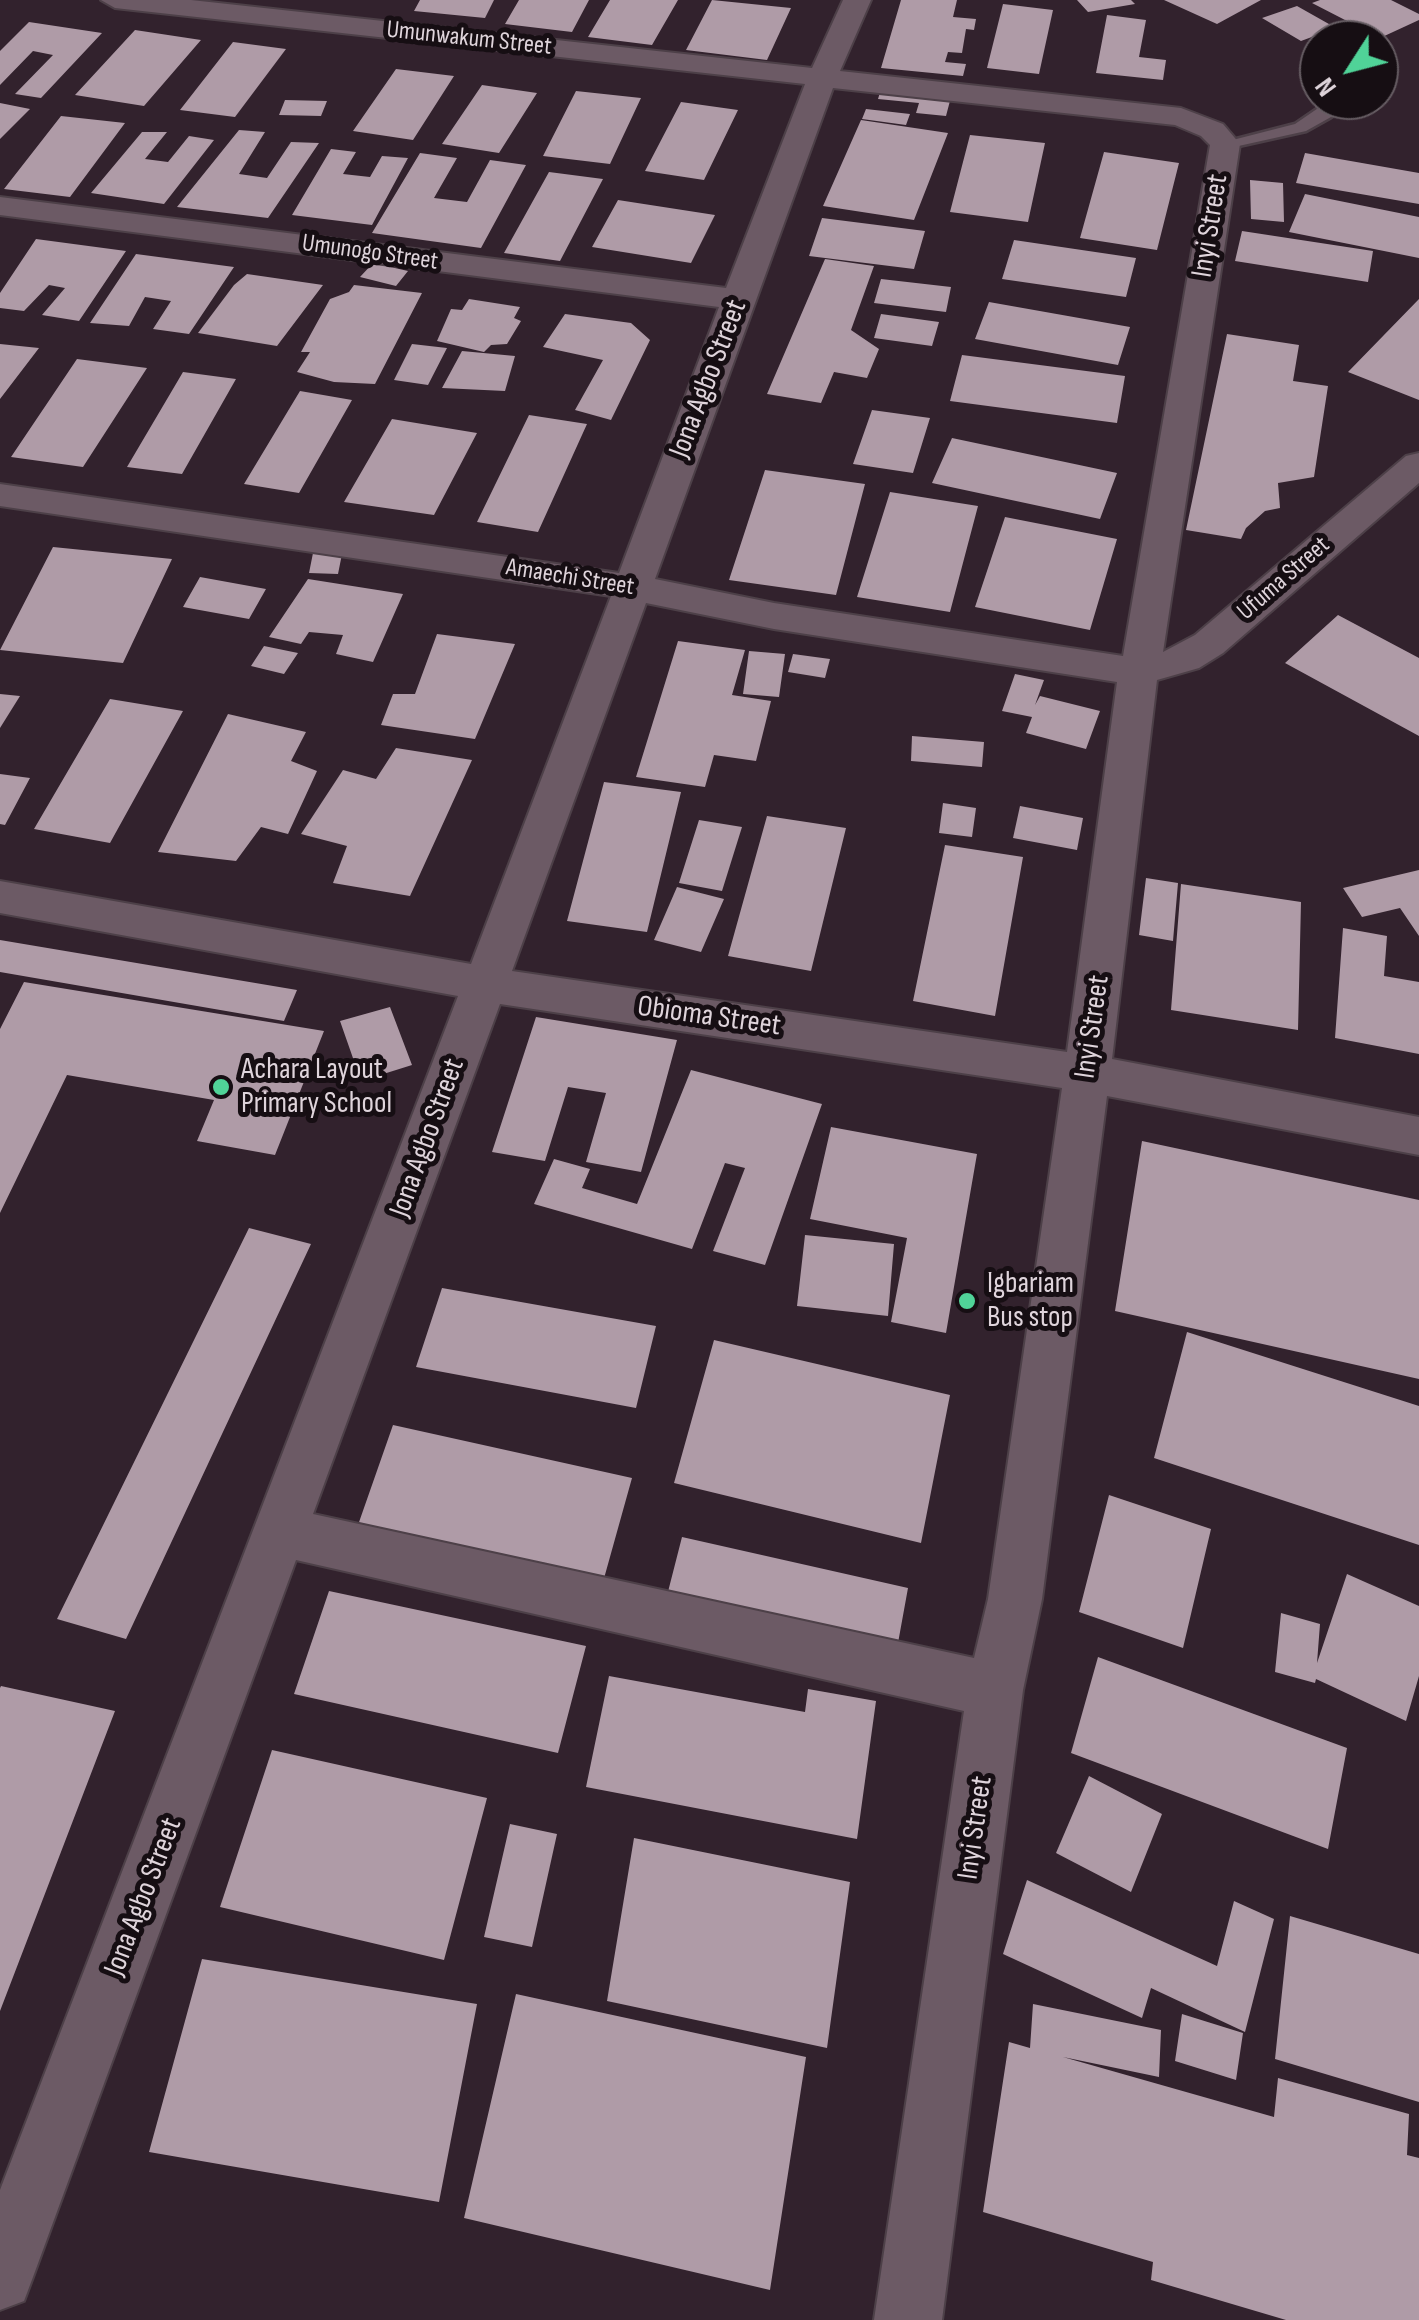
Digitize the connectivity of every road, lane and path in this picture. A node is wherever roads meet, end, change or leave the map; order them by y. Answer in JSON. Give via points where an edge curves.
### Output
{"nodes":[{"id":1,"x":115,"y":0,"type":"edge"},
{"id":2,"x":857,"y":0,"type":"edge"},
{"id":3,"x":822,"y":79,"type":"junction"},
{"id":4,"x":1314,"y":120,"type":"edge"},
{"id":5,"x":1225,"y":144,"type":"junction"},
{"id":6,"x":0,"y":206,"type":"edge"},
{"id":7,"x":740,"y":300,"type":"junction"},
{"id":8,"x":1419,"y":464,"type":"edge"},
{"id":9,"x":0,"y":495,"type":"edge"},
{"id":10,"x":631,"y":587,"type":"junction"},
{"id":11,"x":1138,"y":672,"type":"junction"},
{"id":12,"x":0,"y":897,"type":"edge"},
{"id":13,"x":486,"y":984,"type":"junction"},
{"id":14,"x":1086,"y":1073,"type":"junction"},
{"id":15,"x":1419,"y":1136,"type":"edge"},
{"id":16,"x":282,"y":1532,"type":"junction"},
{"id":17,"x":996,"y":1690,"type":"junction"},
{"id":18,"x":0,"y":2277,"type":"edge"},
{"id":19,"x":908,"y":2320,"type":"edge"}],
"edges":[{"from":1,"to":3,"type":"street","name":"Umunwakum Street"},
{"from":2,"to":3,"type":"street","name":"Jona Agbo Street"},
{"from":3,"to":5,"type":"street","name":"Inyi Street","via":[[1182,117]]},
{"from":3,"to":7,"type":"street","name":"Jona Agbo Street"},
{"from":4,"to":5,"type":"lane"},
{"from":5,"to":11,"type":"street","name":"Inyi Street"},
{"from":6,"to":7,"type":"street","name":"Umunogo Street"},
{"from":7,"to":10,"type":"street","name":"Jona Agbo Street"},
{"from":8,"to":11,"type":"street","name":"Ufuma Street","via":[[1208,644],[1185,659]]},
{"from":9,"to":10,"type":"street","name":"Amaechi Street"},
{"from":10,"to":11,"type":"street","name":"Amaechi Street"},
{"from":10,"to":13,"type":"street","name":"Jona Agbo Street"},
{"from":11,"to":14,"type":"street","name":"Inyi Street"},
{"from":12,"to":13,"type":"street","name":"Obioma Street"},
{"from":13,"to":14,"type":"street","name":"Obioma Street"},
{"from":13,"to":16,"type":"street","name":"Jona Agbo Street"},
{"from":14,"to":15,"type":"street","name":"Obioma Street"},
{"from":14,"to":17,"type":"street","name":"Inyi Street","via":[[1016,1600]]},
{"from":16,"to":17,"type":"street"},
{"from":16,"to":18,"type":"street","name":"Jona Agbo Street"},
{"from":17,"to":19,"type":"street","name":"Inyi Street"}]}
